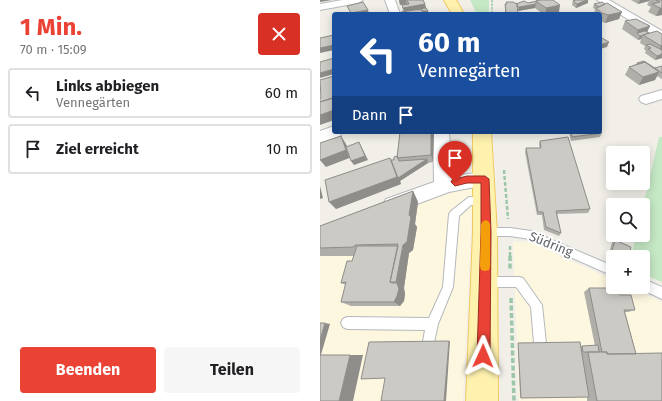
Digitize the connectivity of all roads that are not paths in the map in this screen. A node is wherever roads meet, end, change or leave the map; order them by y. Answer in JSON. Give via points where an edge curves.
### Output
{"nodes":[{"id":1,"x":358,"y":0,"type":"edge"},
{"id":2,"x":390,"y":0,"type":"edge"},
{"id":3,"x":450,"y":0,"type":"edge"},
{"id":4,"x":602,"y":0,"type":"edge"},
{"id":5,"x":320,"y":7,"type":"edge"},
{"id":6,"x":395,"y":12,"type":"edge"},
{"id":7,"x":457,"y":12,"type":"edge"},
{"id":8,"x":662,"y":36,"type":"edge"},
{"id":9,"x":662,"y":94,"type":"edge"},
{"id":10,"x":646,"y":99,"type":"dead end"},
{"id":11,"x":332,"y":133,"type":"edge"},
{"id":12,"x":441,"y":134,"type":"edge"},
{"id":13,"x":482,"y":134,"type":"edge"},
{"id":14,"x":320,"y":137,"type":"edge"},
{"id":15,"x":443,"y":185,"type":"junction"},
{"id":16,"x":485,"y":190,"type":"junction"},
{"id":17,"x":379,"y":211,"type":"edge"},
{"id":18,"x":498,"y":232,"type":"junction"},
{"id":19,"x":606,"y":268,"type":"edge"},
{"id":20,"x":485,"y":282,"type":"junction"},
{"id":21,"x":650,"y":287,"type":"edge"},
{"id":22,"x":662,"y":292,"type":"edge"},
{"id":23,"x":347,"y":323,"type":"dead end"},
{"id":24,"x":432,"y":324,"type":"junction"},
{"id":25,"x":540,"y":343,"type":"edge"},
{"id":26,"x":425,"y":363,"type":"edge"},
{"id":27,"x":482,"y":401,"type":"edge"}],
"edges":[{"from":1,"to":5,"type":"street"},
{"from":2,"to":6,"type":"street"},
{"from":3,"to":7,"type":"main road"},
{"from":4,"to":8,"type":"street"},
{"from":9,"to":10,"type":"street"},
{"from":11,"to":14,"type":"street"},
{"from":12,"to":15,"type":"street"},
{"from":13,"to":16,"type":"main road"},
{"from":15,"to":16,"type":"street","via":[[467,180]]},
{"from":15,"to":17,"type":"street"},
{"from":16,"to":18,"type":"main road"},
{"from":16,"to":24,"type":"lane","via":[[454,214],[448,287]]},
{"from":18,"to":19,"type":"lane","name":"Südring","via":[[531,234]]},
{"from":18,"to":20,"type":"main road"},
{"from":20,"to":25,"type":"lane","via":[[519,282],[536,305]]},
{"from":20,"to":27,"type":"main road"},
{"from":21,"to":22,"type":"lane"},
{"from":23,"to":24,"type":"lane"},
{"from":24,"to":26,"type":"lane"}]}
